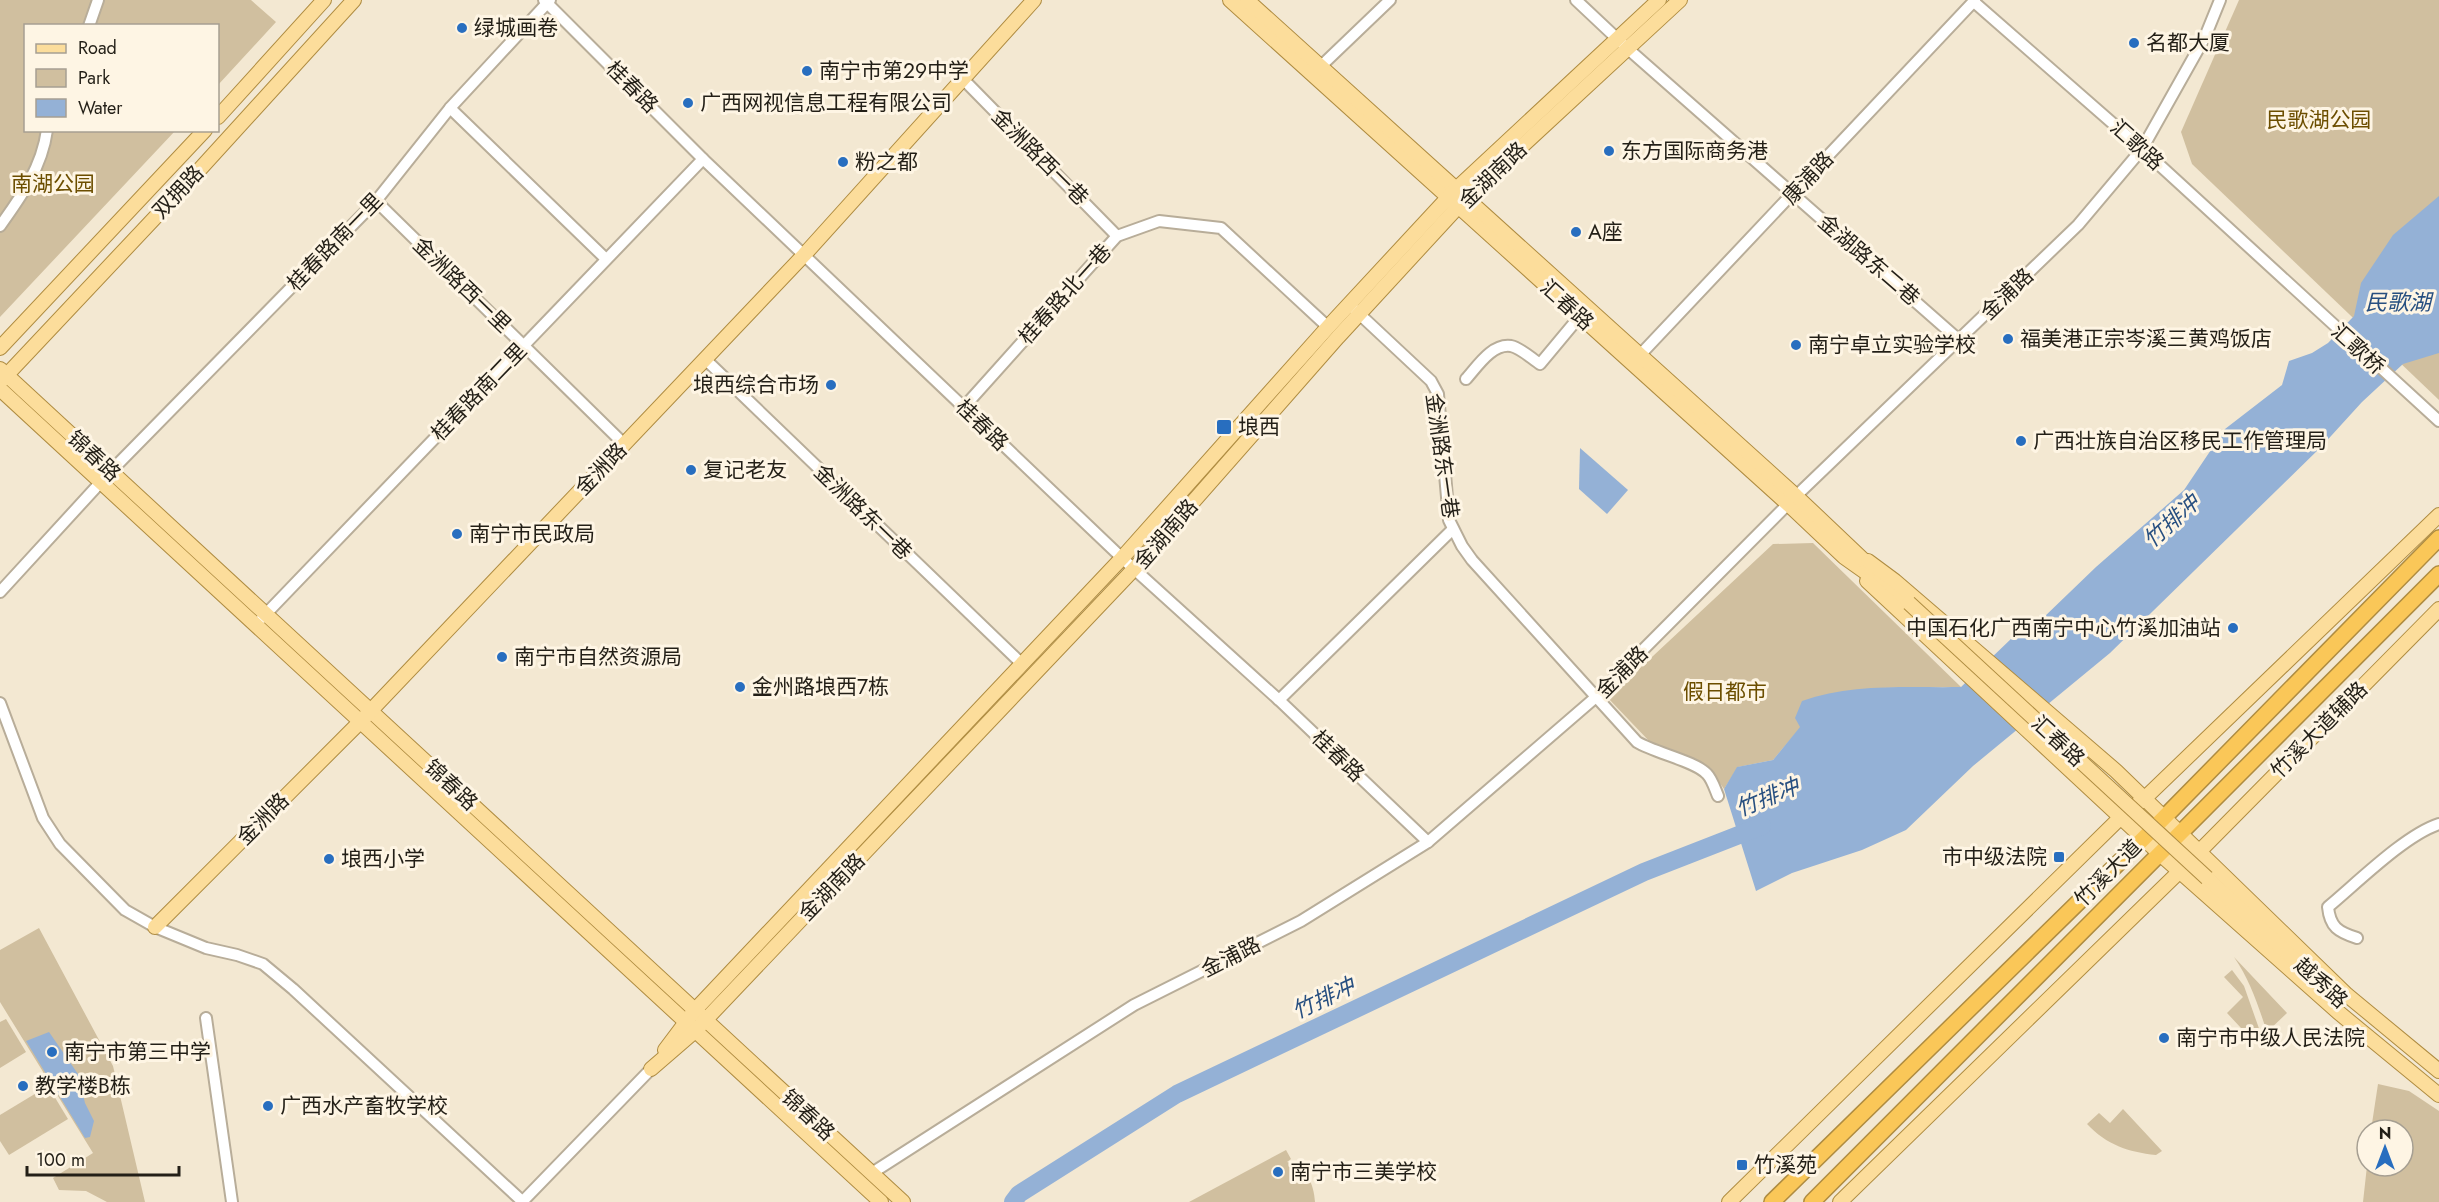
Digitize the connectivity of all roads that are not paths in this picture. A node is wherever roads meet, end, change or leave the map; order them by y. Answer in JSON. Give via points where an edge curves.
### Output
{"nodes":[{"id":1,"x":98,"y":0,"type":"edge"},
{"id":2,"x":324,"y":0,"type":"edge"},
{"id":3,"x":354,"y":0,"type":"edge"},
{"id":4,"x":1034,"y":0,"type":"edge"},
{"id":5,"x":1230,"y":0,"type":"edge"},
{"id":6,"x":1247,"y":0,"type":"edge"},
{"id":7,"x":1390,"y":0,"type":"edge"},
{"id":8,"x":1576,"y":0,"type":"edge"},
{"id":9,"x":1659,"y":0,"type":"edge"},
{"id":10,"x":1680,"y":0,"type":"edge"},
{"id":11,"x":2220,"y":0,"type":"edge"},
{"id":12,"x":547,"y":1,"type":"edge"},
{"id":13,"x":1975,"y":1,"type":"edge"},
{"id":14,"x":90,"y":24,"type":"edge"},
{"id":15,"x":1617,"y":38,"type":"junction"},
{"id":16,"x":1627,"y":48,"type":"junction"},
{"id":17,"x":1320,"y":67,"type":"junction"},
{"id":18,"x":962,"y":78,"type":"junction"},
{"id":19,"x":450,"y":108,"type":"junction"},
{"id":20,"x":219,"y":116,"type":"edge"},
{"id":21,"x":47,"y":132,"type":"edge"},
{"id":22,"x":203,"y":132,"type":"edge"},
{"id":23,"x":2142,"y":149,"type":"junction"},
{"id":24,"x":703,"y":159,"type":"junction"},
{"id":25,"x":1793,"y":194,"type":"junction"},
{"id":26,"x":1457,"y":198,"type":"junction"},
{"id":27,"x":376,"y":201,"type":"junction"},
{"id":28,"x":0,"y":226,"type":"edge"},
{"id":29,"x":1117,"y":236,"type":"junction"},
{"id":30,"x":804,"y":255,"type":"junction"},
{"id":31,"x":606,"y":260,"type":"junction"},
{"id":32,"x":2296,"y":292,"type":"joint"},
{"id":33,"x":1349,"y":305,"type":"junction"},
{"id":34,"x":1360,"y":315,"type":"junction"},
{"id":35,"x":1580,"y":316,"type":"junction"},
{"id":36,"x":1328,"y":327,"type":"junction"},
{"id":37,"x":1959,"y":340,"type":"junction"},
{"id":38,"x":523,"y":346,"type":"junction"},
{"id":39,"x":0,"y":348,"type":"edge"},
{"id":40,"x":1640,"y":355,"type":"junction"},
{"id":41,"x":705,"y":359,"type":"junction"},
{"id":42,"x":2,"y":375,"type":"edge"},
{"id":43,"x":1466,"y":379,"type":"dead end"},
{"id":44,"x":0,"y":389,"type":"edge"},
{"id":45,"x":964,"y":407,"type":"junction"},
{"id":46,"x":2439,"y":421,"type":"edge"},
{"id":47,"x":624,"y":444,"type":"junction"},
{"id":48,"x":111,"y":471,"type":"junction"},
{"id":49,"x":101,"y":483,"type":"junction"},
{"id":50,"x":1793,"y":501,"type":"junction"},
{"id":51,"x":2439,"y":515,"type":"edge"},
{"id":52,"x":1453,"y":529,"type":"junction"},
{"id":53,"x":2439,"y":538,"type":"edge"},
{"id":54,"x":1848,"y":553,"type":"junction"},
{"id":55,"x":1122,"y":558,"type":"junction"},
{"id":56,"x":1134,"y":569,"type":"junction"},
{"id":57,"x":2439,"y":574,"type":"edge"},
{"id":58,"x":0,"y":591,"type":"edge"},
{"id":59,"x":2439,"y":609,"type":"edge"},
{"id":60,"x":266,"y":614,"type":"junction"},
{"id":61,"x":255,"y":625,"type":"junction"},
{"id":62,"x":1022,"y":664,"type":"junction"},
{"id":63,"x":1596,"y":698,"type":"junction"},
{"id":64,"x":1279,"y":700,"type":"junction"},
{"id":65,"x":0,"y":703,"type":"edge"},
{"id":66,"x":371,"y":711,"type":"junction"},
{"id":67,"x":360,"y":722,"type":"junction"},
{"id":68,"x":1718,"y":796,"type":"dead end"},
{"id":69,"x":2145,"y":798,"type":"junction"},
{"id":70,"x":2121,"y":817,"type":"junction"},
{"id":71,"x":2163,"y":817,"type":"junction"},
{"id":72,"x":2439,"y":824,"type":"edge"},
{"id":73,"x":2180,"y":831,"type":"junction"},
{"id":74,"x":2144,"y":838,"type":"junction"},
{"id":75,"x":1428,"y":842,"type":"junction"},
{"id":76,"x":2199,"y":851,"type":"junction"},
{"id":77,"x":2160,"y":854,"type":"junction"},
{"id":78,"x":2180,"y":871,"type":"junction"},
{"id":79,"x":2207,"y":878,"type":"joint"},
{"id":80,"x":155,"y":927,"type":"junction"},
{"id":81,"x":2357,"y":938,"type":"dead end"},
{"id":82,"x":695,"y":1010,"type":"junction"},
{"id":83,"x":206,"y":1018,"type":"dead end"},
{"id":84,"x":705,"y":1020,"type":"junction"},
{"id":85,"x":690,"y":1026,"type":"junction"},
{"id":86,"x":651,"y":1069,"type":"joint"},
{"id":87,"x":2439,"y":1071,"type":"edge"},
{"id":88,"x":2439,"y":1083,"type":"edge"},
{"id":89,"x":2439,"y":1095,"type":"edge"},
{"id":90,"x":872,"y":1173,"type":"junction"},
{"id":91,"x":232,"y":1202,"type":"edge"},
{"id":92,"x":523,"y":1202,"type":"edge"},
{"id":93,"x":881,"y":1202,"type":"edge"},
{"id":94,"x":903,"y":1202,"type":"edge"},
{"id":95,"x":1729,"y":1202,"type":"edge"},
{"id":96,"x":1772,"y":1202,"type":"edge"},
{"id":97,"x":1812,"y":1202,"type":"edge"},
{"id":98,"x":1840,"y":1202,"type":"edge"}],
"edges":[{"from":1,"to":14,"type":"street"},
{"from":2,"to":20,"type":"main road"},
{"from":3,"to":42,"type":"main road","name":"双拥路","via":[[181,190]]},
{"from":4,"to":18,"type":"main road","name":"金洲路"},
{"from":5,"to":26,"type":"main road","name":"汇春路"},
{"from":6,"to":17,"type":"main road","name":"汇春路"},
{"from":7,"to":17,"type":"street"},
{"from":8,"to":15,"type":"street","name":"金湖路东二巷"},
{"from":9,"to":15,"type":"main road","name":"金湖南路"},
{"from":10,"to":16,"type":"main road","name":"金湖南路"},
{"from":11,"to":23,"type":"street","name":"金浦路","via":[[2205,37]]},
{"from":12,"to":19,"type":"street","name":"桂春路南一里"},
{"from":12,"to":24,"type":"street","name":"桂春路"},
{"from":13,"to":23,"type":"street","name":"汇歌路"},
{"from":13,"to":25,"type":"street","name":"康浦路"},
{"from":15,"to":16,"type":"street","name":"金湖路东二巷"},
{"from":15,"to":26,"type":"main road","name":"金湖南路"},
{"from":16,"to":25,"type":"street","name":"金湖路东二巷"},
{"from":16,"to":26,"type":"main road","name":"金湖南路"},
{"from":17,"to":26,"type":"main road","name":"汇春路"},
{"from":18,"to":29,"type":"street","name":"金洲路西一巷"},
{"from":18,"to":30,"type":"main road","name":"金洲路"},
{"from":19,"to":27,"type":"street","name":"桂春路南一里"},
{"from":19,"to":31,"type":"street"},
{"from":21,"to":28,"type":"street","via":[[27,188]]},
{"from":22,"to":39,"type":"main road","name":"双拥路"},
{"from":23,"to":32,"type":"street","name":"汇歌路"},
{"from":23,"to":37,"type":"street","name":"金浦路","via":[[2078,225]]},
{"from":24,"to":30,"type":"street","name":"桂春路"},
{"from":24,"to":31,"type":"street","name":"桂春路南二里"},
{"from":25,"to":37,"type":"street","name":"金湖路东二巷"},
{"from":25,"to":40,"type":"street","name":"康浦路"},
{"from":26,"to":33,"type":"main road","name":"金湖南路"},
{"from":26,"to":34,"type":"main road","name":"金湖南路"},
{"from":26,"to":35,"type":"main road","name":"汇春路"},
{"from":26,"to":40,"type":"main road","name":"汇春路"},
{"from":27,"to":38,"type":"street","name":"金洲路西一里"},
{"from":27,"to":48,"type":"street","name":"桂春路南一里"},
{"from":29,"to":36,"type":"street","name":"桂春路北一巷","via":[[1159,221],[1221,228]]},
{"from":29,"to":45,"type":"street","name":"桂春路北一巷"},
{"from":30,"to":41,"type":"main road","name":"金洲路"},
{"from":30,"to":45,"type":"street","name":"桂春路"},
{"from":31,"to":38,"type":"street","name":"桂春路南二里"},
{"from":32,"to":46,"type":"street","name":"汇歌桥"},
{"from":33,"to":34,"type":"street","name":"金洲路东一巷"},
{"from":33,"to":36,"type":"main road","name":"金湖南路"},
{"from":34,"to":52,"type":"street","name":"金洲路东一巷","via":[[1431,381],[1438,394],[1447,506]]},
{"from":34,"to":56,"type":"main road","name":"金湖南路"},
{"from":35,"to":43,"type":"street","via":[[1540,364],[1513,346],[1503,346],[1490,353]]},
{"from":35,"to":50,"type":"main road","name":"汇春路"},
{"from":36,"to":55,"type":"main road","name":"金湖南路"},
{"from":37,"to":50,"type":"street","name":"金浦路"},
{"from":38,"to":47,"type":"street","name":"金洲路西一里"},
{"from":38,"to":60,"type":"street","name":"桂春路南二里"},
{"from":40,"to":50,"type":"main road","name":"汇春路"},
{"from":41,"to":47,"type":"main road","name":"金洲路"},
{"from":41,"to":62,"type":"street","name":"金洲路东一巷"},
{"from":42,"to":48,"type":"main road","name":"锦春路"},
{"from":44,"to":49,"type":"main road","name":"锦春路"},
{"from":45,"to":55,"type":"street","name":"桂春路"},
{"from":47,"to":66,"type":"main road","name":"金洲路"},
{"from":48,"to":49,"type":"street","name":"桂春路南一里"},
{"from":48,"to":60,"type":"main road","name":"锦春路"},
{"from":49,"to":58,"type":"street","name":"桂春路南一里"},
{"from":49,"to":61,"type":"main road","name":"锦春路"},
{"from":50,"to":54,"type":"main road","name":"汇春路"},
{"from":50,"to":63,"type":"street","name":"金浦路"},
{"from":51,"to":69,"type":"main road"},
{"from":52,"to":63,"type":"street","name":"金洲路东一巷","via":[[1472,560]]},
{"from":52,"to":64,"type":"street"},
{"from":53,"to":71,"type":"highway","name":"竹溪大道"},
{"from":54,"to":69,"type":"main road","via":[[1895,581]]},
{"from":54,"to":70,"type":"main road","via":[[1880,595]]},
{"from":54,"to":79,"type":"main road","name":"汇春路","bridge":true,"via":[[1909,603]]},
{"from":55,"to":56,"type":"street","name":"桂春路"},
{"from":55,"to":62,"type":"main road","name":"金湖南路"},
{"from":56,"to":64,"type":"street","name":"桂春路"},
{"from":56,"to":84,"type":"main road","name":"金湖南路"},
{"from":57,"to":73,"type":"highway","name":"竹溪大道"},
{"from":59,"to":76,"type":"main road","name":"竹溪大道辅路"},
{"from":60,"to":61,"type":"street","name":"桂春路南二里"},
{"from":60,"to":66,"type":"main road","name":"锦春路"},
{"from":61,"to":67,"type":"main road","name":"锦春路"},
{"from":62,"to":82,"type":"main road","name":"金湖南路"},
{"from":63,"to":68,"type":"street","name":"金洲路东一巷","via":[[1637,742],[1701,769],[1709,776]]},
{"from":63,"to":75,"type":"street","name":"金浦路"},
{"from":64,"to":75,"type":"street","name":"桂春路"},
{"from":65,"to":80,"type":"street","via":[[43,818],[60,844],[125,910]]},
{"from":66,"to":67,"type":"main road","name":"金洲路"},
{"from":66,"to":82,"type":"main road","name":"锦春路"},
{"from":67,"to":80,"type":"main road","name":"金洲路"},
{"from":67,"to":85,"type":"main road","name":"锦春路"},
{"from":69,"to":70,"type":"main road"},
{"from":69,"to":71,"type":"main road"},
{"from":70,"to":74,"type":"main road"},
{"from":70,"to":95,"type":"main road"},
{"from":71,"to":73,"type":"main road"},
{"from":71,"to":74,"type":"highway","name":"竹溪大道"},
{"from":72,"to":81,"type":"street","via":[[2426,828],[2328,907],[2330,921],[2339,933]]},
{"from":73,"to":76,"type":"main road"},
{"from":73,"to":77,"type":"highway","name":"竹溪大道"},
{"from":74,"to":77,"type":"main road"},
{"from":74,"to":96,"type":"highway","name":"竹溪大道"},
{"from":75,"to":90,"type":"street","name":"金浦路","via":[[1301,921],[1134,1005]]},
{"from":76,"to":78,"type":"main road","name":"竹溪大道辅路"},
{"from":76,"to":87,"type":"main road","via":[[2347,994]]},
{"from":77,"to":78,"type":"main road"},
{"from":77,"to":97,"type":"highway","name":"竹溪大道"},
{"from":78,"to":89,"type":"main road","via":[[2338,1012]]},
{"from":78,"to":98,"type":"main road","name":"竹溪大道辅路"},
{"from":79,"to":88,"type":"main road","name":"越秀路","via":[[2346,1007]]},
{"from":80,"to":92,"type":"street","via":[[206,948],[263,964]]},
{"from":82,"to":84,"type":"main road","name":"锦春路"},
{"from":82,"to":85,"type":"main road","name":"金湖南路"},
{"from":83,"to":91,"type":"street"},
{"from":84,"to":85,"type":"main road","name":"金湖南路"},
{"from":84,"to":90,"type":"main road","name":"锦春路"},
{"from":85,"to":86,"type":"main road","name":"金湖南路"},
{"from":85,"to":93,"type":"main road","name":"锦春路"},
{"from":86,"to":92,"type":"street","name":"金湖南路"},
{"from":90,"to":94,"type":"main road","name":"锦春路"}]}
